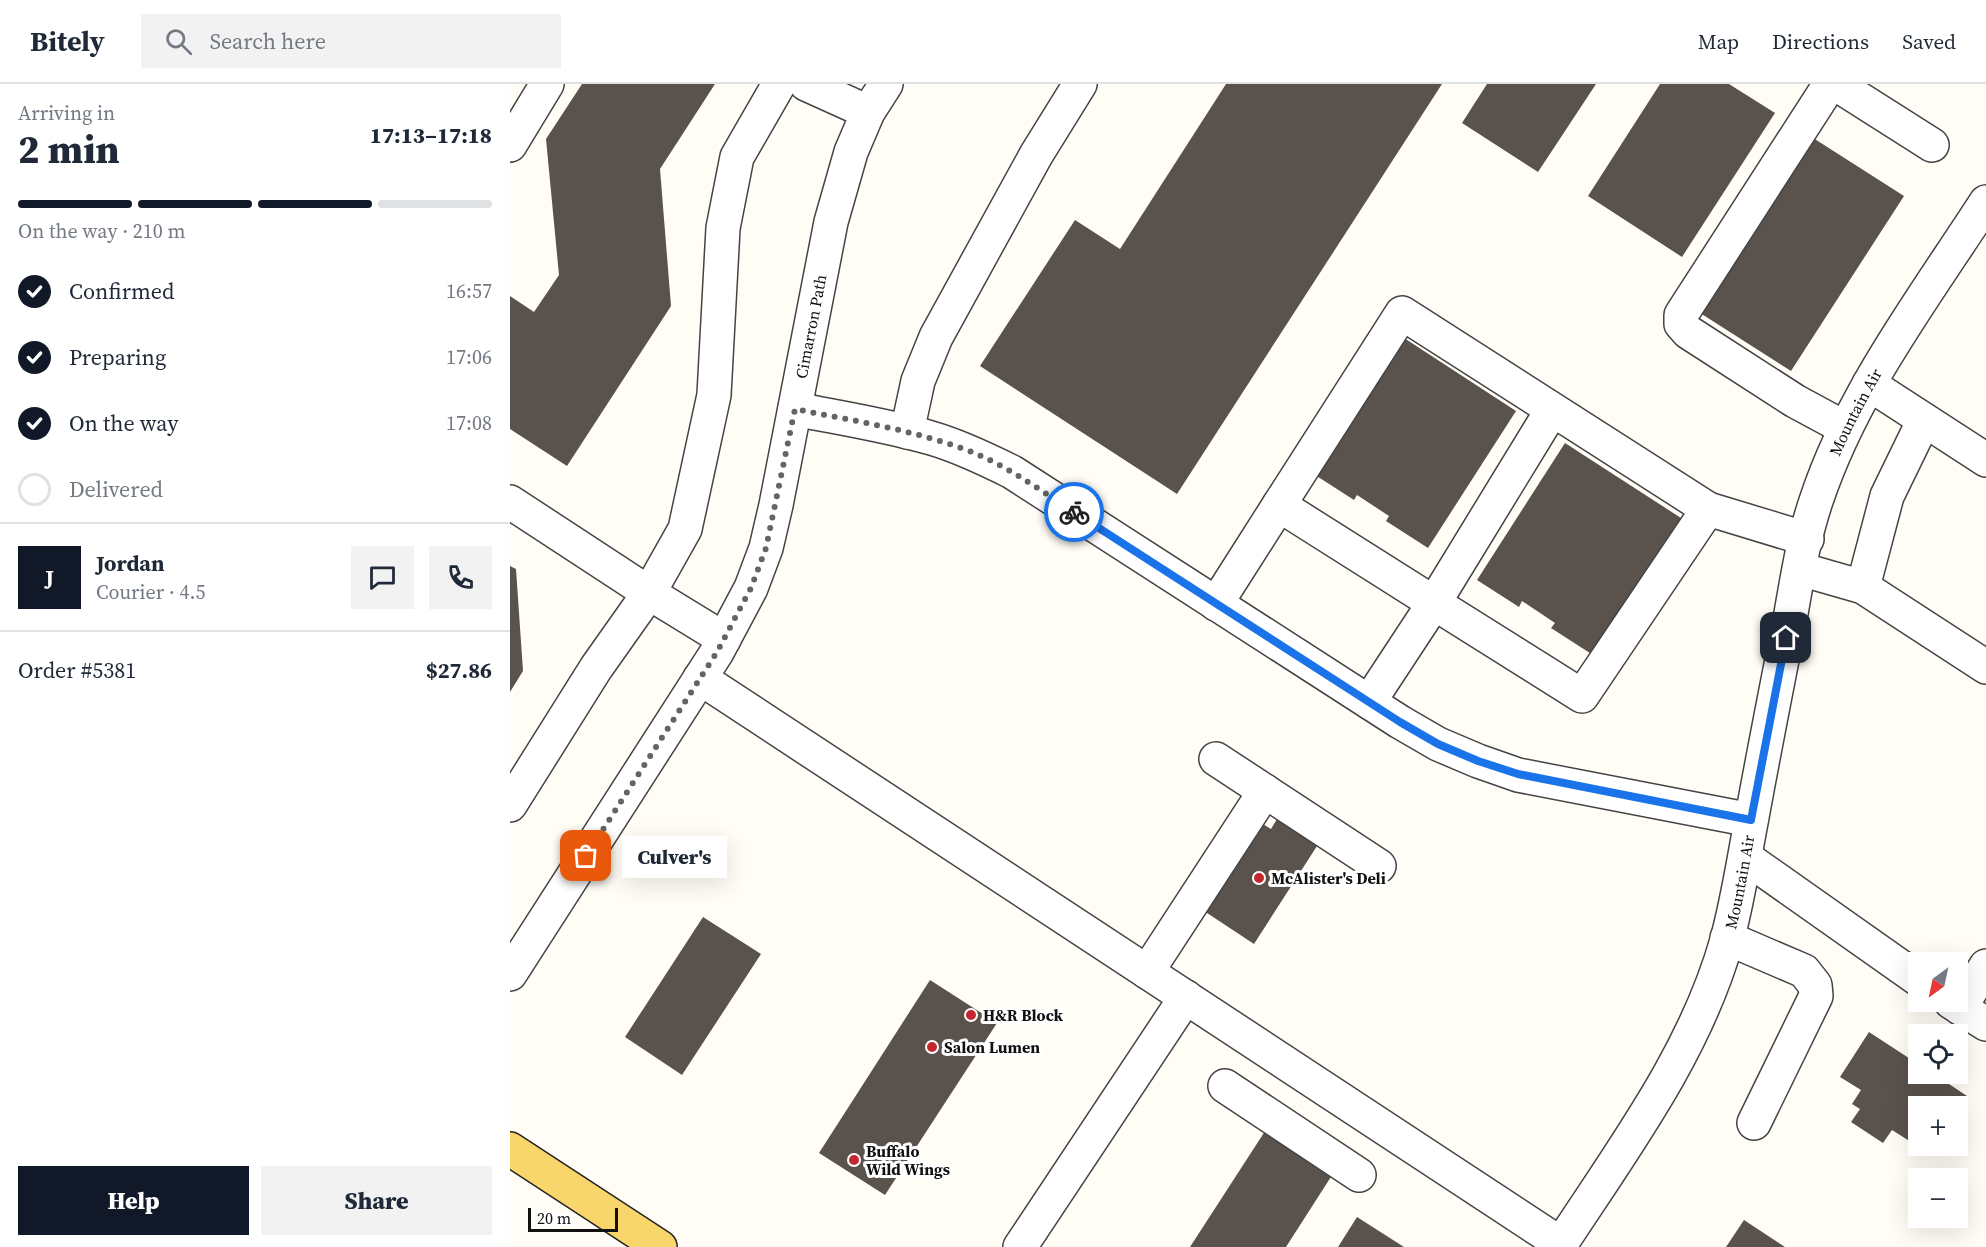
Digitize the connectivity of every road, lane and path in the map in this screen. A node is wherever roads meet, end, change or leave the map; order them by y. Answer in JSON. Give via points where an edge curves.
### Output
{"nodes":[{"id":1,"x":547,"y":84,"type":"edge"},
{"id":2,"x":779,"y":84,"type":"edge"},
{"id":3,"x":806,"y":84,"type":"edge"},
{"id":4,"x":886,"y":84,"type":"edge"},
{"id":5,"x":1080,"y":84,"type":"edge"},
{"id":6,"x":1830,"y":84,"type":"edge"},
{"id":7,"x":1836,"y":84,"type":"edge"},
{"id":8,"x":868,"y":112,"type":"junction"},
{"id":9,"x":510,"y":145,"type":"edge"},
{"id":10,"x":1932,"y":145,"type":"dead end"},
{"id":11,"x":1986,"y":202,"type":"edge"},
{"id":12,"x":1869,"y":384,"type":"junction"},
{"id":13,"x":795,"y":409,"type":"junction"},
{"id":14,"x":1552,"y":410,"type":"junction"},
{"id":15,"x":1923,"y":420,"type":"junction"},
{"id":16,"x":1845,"y":428,"type":"junction"},
{"id":17,"x":907,"y":432,"type":"junction"},
{"id":18,"x":1986,"y":460,"type":"edge"},
{"id":19,"x":510,"y":502,"type":"edge"},
{"id":20,"x":1279,"y":505,"type":"junction"},
{"id":21,"x":1708,"y":509,"type":"junction"},
{"id":22,"x":1803,"y":554,"type":"junction"},
{"id":23,"x":1863,"y":587,"type":"junction"},
{"id":24,"x":649,"y":593,"type":"junction"},
{"id":25,"x":1434,"y":603,"type":"junction"},
{"id":26,"x":1216,"y":604,"type":"junction"},
{"id":27,"x":724,"y":639,"type":"junction"},
{"id":28,"x":1986,"y":667,"type":"edge"},
{"id":29,"x":700,"y":678,"type":"junction"},
{"id":30,"x":1369,"y":702,"type":"junction"},
{"id":31,"x":1216,"y":759,"type":"dead end"},
{"id":32,"x":1265,"y":791,"type":"junction"},
{"id":33,"x":510,"y":805,"type":"edge"},
{"id":34,"x":1751,"y":820,"type":"junction"},
{"id":35,"x":1744,"y":856,"type":"junction"},
{"id":36,"x":1379,"y":866,"type":"dead end"},
{"id":37,"x":1727,"y":938,"type":"junction"},
{"id":38,"x":1986,"y":966,"type":"edge"},
{"id":39,"x":1147,"y":972,"type":"junction"},
{"id":40,"x":1908,"y":972,"type":"edge"},
{"id":41,"x":510,"y":975,"type":"edge"},
{"id":42,"x":1186,"y":997,"type":"junction"},
{"id":43,"x":1968,"y":1007,"type":"edge"},
{"id":44,"x":1225,"y":1086,"type":"dead end"},
{"id":45,"x":1754,"y":1123,"type":"dead end"},
{"id":46,"x":510,"y":1149,"type":"edge"},
{"id":47,"x":1359,"y":1174,"type":"dead end"},
{"id":48,"x":1560,"y":1245,"type":"edge"},
{"id":49,"x":660,"y":1247,"type":"edge"},
{"id":50,"x":1020,"y":1247,"type":"edge"}],
"edges":[{"from":1,"to":9,"type":"street"},
{"from":2,"to":24,"type":"street","via":[[737,157],[723,228],[714,395],[685,529]]},
{"from":3,"to":8,"type":"street"},
{"from":4,"to":8,"type":"street","name":"Cimarron Path"},
{"from":5,"to":17,"type":"street","via":[[936,336],[918,381]]},
{"from":6,"to":16,"type":"street","via":[[1681,315],[1681,324],[1795,401]]},
{"from":7,"to":10,"type":"street"},
{"from":8,"to":13,"type":"street","name":"Cimarron Path","via":[[851,152],[831,222]]},
{"from":11,"to":12,"type":"street","name":"Mountain Air"},
{"from":12,"to":15,"type":"street"},
{"from":12,"to":16,"type":"street","name":"Mountain Air"},
{"from":13,"to":17,"type":"street"},
{"from":13,"to":27,"type":"street","name":"Cimarron Path","via":[[766,548],[751,588]]},
{"from":14,"to":20,"type":"street","via":[[1402,313]]},
{"from":14,"to":21,"type":"street"},
{"from":14,"to":25,"type":"street"},
{"from":15,"to":18,"type":"street"},
{"from":15,"to":23,"type":"street","via":[[1887,496]]},
{"from":16,"to":22,"type":"street","name":"Mountain Air","via":[[1815,504]]},
{"from":17,"to":26,"type":"street","via":[[974,453],[1012,472]]},
{"from":19,"to":24,"type":"street"},
{"from":20,"to":25,"type":"street"},
{"from":20,"to":26,"type":"street"},
{"from":21,"to":22,"type":"street"},
{"from":21,"to":25,"type":"street","via":[[1581,696]]},
{"from":22,"to":23,"type":"street"},
{"from":22,"to":34,"type":"street","name":"Mountain Air"},
{"from":23,"to":28,"type":"street"},
{"from":24,"to":27,"type":"street"},
{"from":24,"to":33,"type":"street","via":[[596,668]]},
{"from":25,"to":30,"type":"street"},
{"from":26,"to":30,"type":"street"},
{"from":27,"to":29,"type":"street","name":"Cimarron Path"},
{"from":29,"to":39,"type":"street"},
{"from":29,"to":41,"type":"street","name":"Cimarron Path"},
{"from":30,"to":34,"type":"street","via":[[1438,744],[1518,774]]},
{"from":31,"to":32,"type":"street"},
{"from":32,"to":36,"type":"street"},
{"from":32,"to":39,"type":"street"},
{"from":34,"to":35,"type":"street","name":"Mountain Air"},
{"from":35,"to":37,"type":"street","name":"Mountain Air"},
{"from":35,"to":40,"type":"street"},
{"from":37,"to":45,"type":"street","via":[[1804,971],[1815,985],[1816,996]]},
{"from":37,"to":48,"type":"street","name":"Mountain Air","via":[[1710,992],[1687,1042]]},
{"from":38,"to":43,"type":"street"},
{"from":39,"to":42,"type":"street"},
{"from":42,"to":48,"type":"street"},
{"from":42,"to":50,"type":"street"},
{"from":44,"to":47,"type":"street"},
{"from":46,"to":49,"type":"main road"}]}
